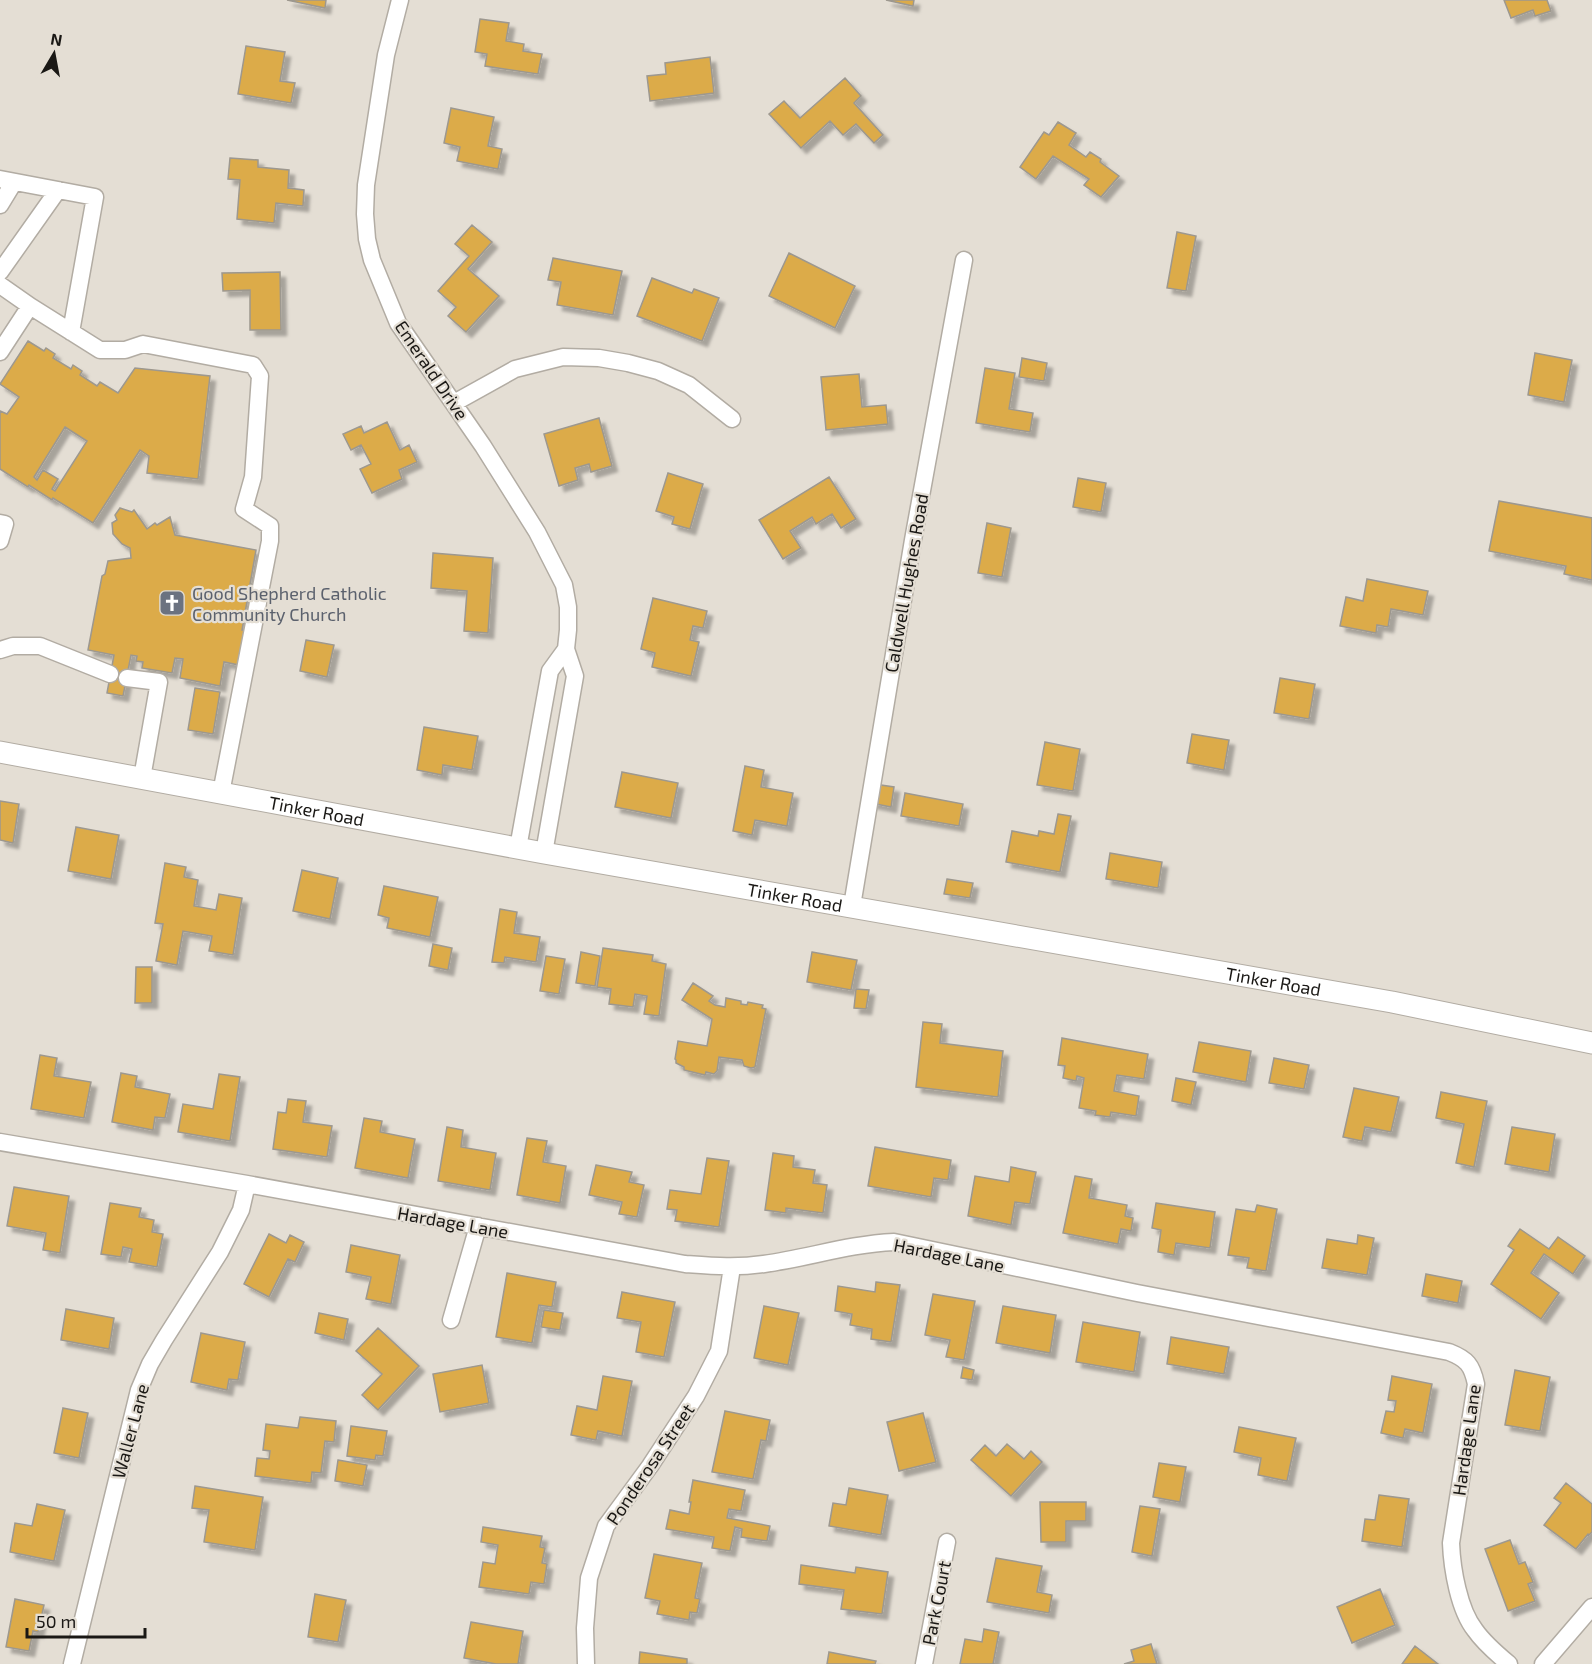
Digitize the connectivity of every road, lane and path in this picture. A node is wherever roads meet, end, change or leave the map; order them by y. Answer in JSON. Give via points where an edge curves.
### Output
{"nodes":[{"id":1,"x":400,"y":0,"type":"edge"},
{"id":2,"x":7,"y":180,"type":"edge"},
{"id":3,"x":58,"y":190,"type":"junction"},
{"id":4,"x":0,"y":205,"type":"edge"},
{"id":5,"x":964,"y":260,"type":"dead end"},
{"id":6,"x":0,"y":272,"type":"edge"},
{"id":7,"x":0,"y":285,"type":"edge"},
{"id":8,"x":30,"y":306,"type":"junction"},
{"id":9,"x":71,"y":332,"type":"junction"},
{"id":10,"x":0,"y":352,"type":"edge"},
{"id":11,"x":454,"y":403,"type":"junction"},
{"id":12,"x":732,"y":419,"type":"dead end"},
{"id":13,"x":0,"y":523,"type":"edge"},
{"id":14,"x":0,"y":541,"type":"edge"},
{"id":15,"x":0,"y":650,"type":"edge"},
{"id":16,"x":566,"y":650,"type":"junction"},
{"id":17,"x":0,"y":752,"type":"edge"},
{"id":18,"x":142,"y":778,"type":"junction"},
{"id":19,"x":221,"y":793,"type":"junction"},
{"id":20,"x":518,"y":848,"type":"junction"},
{"id":21,"x":544,"y":853,"type":"junction"},
{"id":22,"x":852,"y":906,"type":"junction"},
{"id":23,"x":1592,"y":1043,"type":"edge"},
{"id":24,"x":0,"y":1142,"type":"edge"},
{"id":25,"x":247,"y":1184,"type":"junction"},
{"id":26,"x":478,"y":1226,"type":"junction"},
{"id":27,"x":732,"y":1267,"type":"junction"},
{"id":28,"x":451,"y":1320,"type":"dead end"},
{"id":29,"x":947,"y":1542,"type":"dead end"},
{"id":30,"x":1592,"y":1607,"type":"edge"},
{"id":31,"x":72,"y":1664,"type":"edge"},
{"id":32,"x":586,"y":1664,"type":"edge"},
{"id":33,"x":924,"y":1664,"type":"edge"},
{"id":34,"x":1509,"y":1664,"type":"edge"},
{"id":35,"x":1543,"y":1664,"type":"edge"}],
"edges":[{"from":1,"to":11,"type":"street","name":"Emerald Drive","via":[[386,55],[366,185],[367,239],[398,322]]},
{"from":2,"to":3,"type":"street"},
{"from":2,"to":4,"type":"street"},
{"from":3,"to":6,"type":"street"},
{"from":3,"to":9,"type":"street","via":[[95,197]]},
{"from":5,"to":22,"type":"street","name":"Caldwell Hughes Road"},
{"from":7,"to":8,"type":"street"},
{"from":8,"to":9,"type":"street"},
{"from":8,"to":10,"type":"street"},
{"from":9,"to":19,"type":"street","via":[[100,350],[125,350],[144,344],[253,365],[260,376],[253,477],[244,508],[270,526],[270,541]]},
{"from":11,"to":12,"type":"street","via":[[515,369],[563,357],[599,358],[648,368],[689,385]]},
{"from":11,"to":16,"type":"street","name":"Emerald Drive","via":[[537,532],[564,585],[568,607]]},
{"from":13,"to":14,"type":"street","via":[[5,524]]},
{"from":15,"to":18,"type":"street","via":[[40,646],[119,676],[159,682]]},
{"from":16,"to":20,"type":"street","via":[[550,671]]},
{"from":16,"to":21,"type":"street","name":"Emerald Drive","via":[[575,676]]},
{"from":17,"to":18,"type":"main road","name":"Tinker Road"},
{"from":18,"to":19,"type":"main road","name":"Tinker Road"},
{"from":19,"to":20,"type":"main road","name":"Tinker Road"},
{"from":20,"to":21,"type":"main road","name":"Tinker Road"},
{"from":21,"to":22,"type":"main road","name":"Tinker Road"},
{"from":22,"to":23,"type":"main road","name":"Tinker Road","via":[[1385,1001]]},
{"from":24,"to":25,"type":"street","name":"Hardage Lane"},
{"from":25,"to":26,"type":"street","name":"Hardage Lane"},
{"from":25,"to":31,"type":"street","name":"Waller Lane","via":[[241,1210],[220,1252],[164,1340],[139,1390]]},
{"from":26,"to":27,"type":"street","name":"Hardage Lane","via":[[685,1264]]},
{"from":26,"to":28,"type":"street"},
{"from":27,"to":32,"type":"street","name":"Ponderosa Street","via":[[719,1351],[696,1396],[606,1526],[589,1578]]},
{"from":27,"to":34,"type":"street","name":"Hardage Lane","via":[[894,1242],[1461,1356],[1474,1372],[1476,1384],[1451,1543],[1452,1562],[1474,1629]]},
{"from":29,"to":33,"type":"street","name":"Park Court"},
{"from":30,"to":35,"type":"street"}]}
